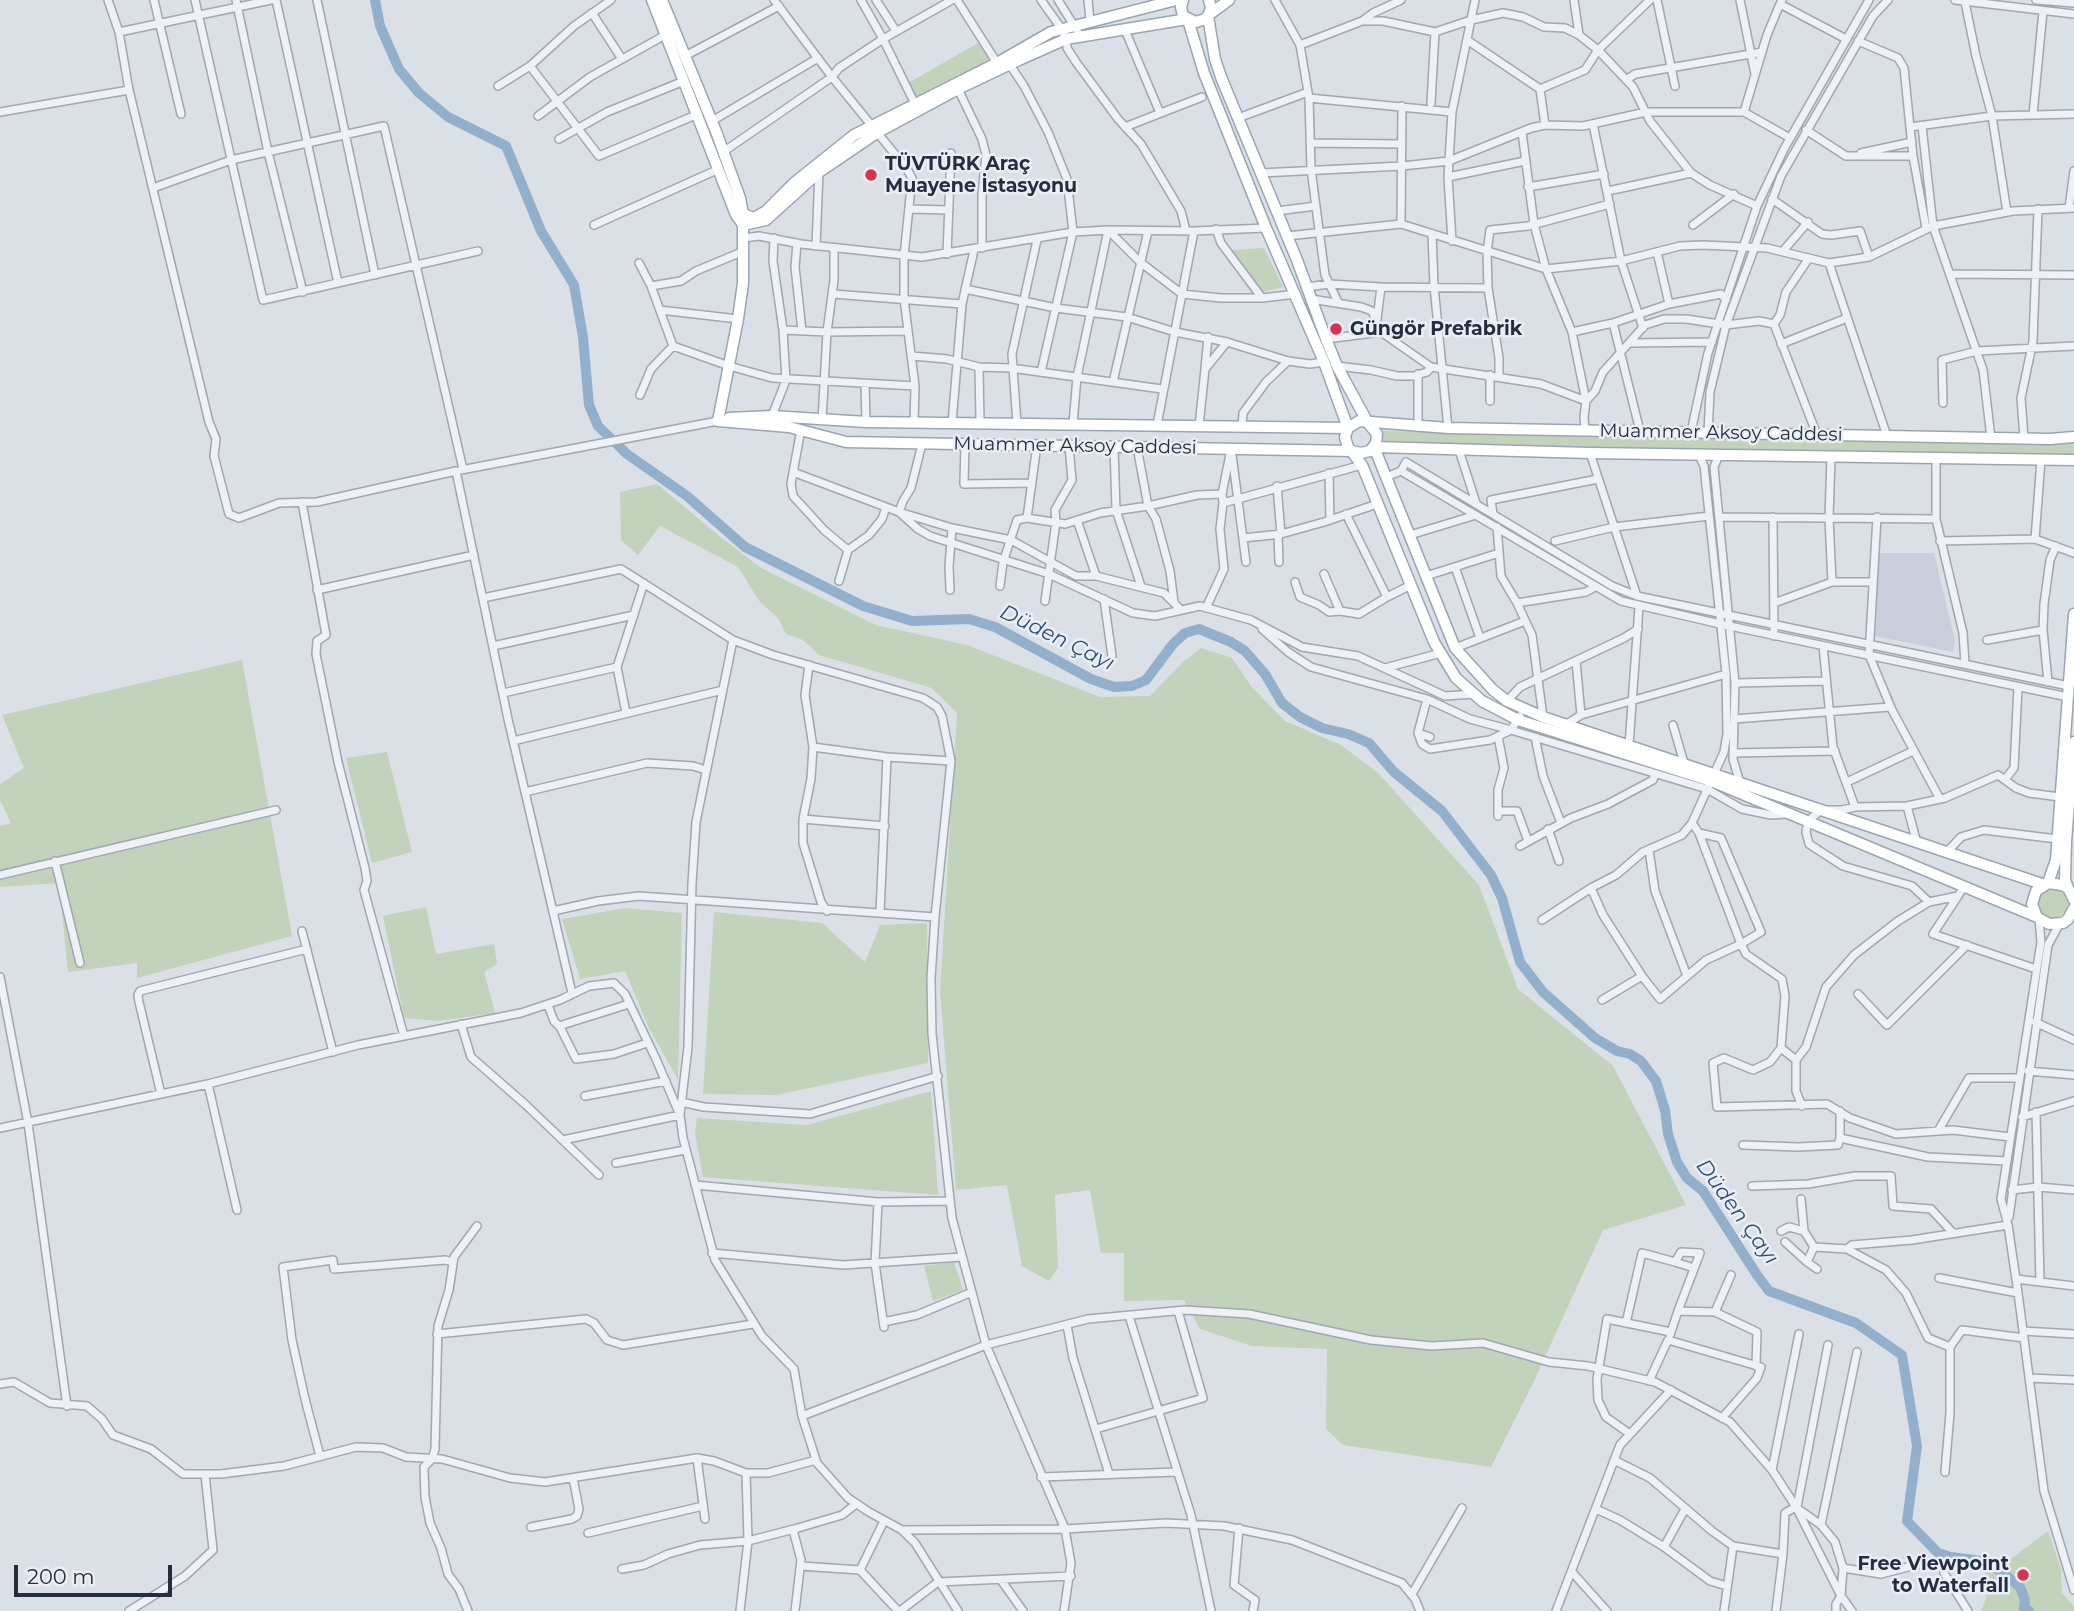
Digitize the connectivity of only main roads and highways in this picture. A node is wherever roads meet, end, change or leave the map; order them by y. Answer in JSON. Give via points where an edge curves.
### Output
{"nodes":[{"id":1,"x":652,"y":0,"type":"edge"},
{"id":2,"x":662,"y":0,"type":"edge"},
{"id":3,"x":1176,"y":0,"type":"edge"},
{"id":4,"x":1183,"y":0,"type":"edge"},
{"id":5,"x":1209,"y":0,"type":"edge"},
{"id":6,"x":1228,"y":0,"type":"edge"},
{"id":7,"x":1209,"y":15,"type":"junction"},
{"id":8,"x":1187,"y":20,"type":"junction"},
{"id":9,"x":670,"y":33,"type":"junction"},
{"id":10,"x":875,"y":129,"type":"junction"},
{"id":11,"x":841,"y":151,"type":"junction"},
{"id":12,"x":747,"y":222,"type":"junction"},
{"id":13,"x":718,"y":421,"type":"junction"},
{"id":14,"x":1368,"y":423,"type":"junction"},
{"id":15,"x":1348,"y":428,"type":"junction"},
{"id":16,"x":2074,"y":437,"type":"edge"},
{"id":17,"x":1374,"y":447,"type":"junction"},
{"id":18,"x":1352,"y":451,"type":"junction"},
{"id":19,"x":2074,"y":460,"type":"edge"},
{"id":20,"x":2074,"y":614,"type":"edge"},
{"id":21,"x":2074,"y":742,"type":"edge"},
{"id":22,"x":2074,"y":750,"type":"edge"},
{"id":23,"x":1711,"y":781,"type":"junction"},
{"id":24,"x":2066,"y":840,"type":"edge"},
{"id":25,"x":2047,"y":884,"type":"junction"},
{"id":26,"x":2072,"y":894,"type":"edge"},
{"id":27,"x":2074,"y":908,"type":"edge"},
{"id":28,"x":2038,"y":918,"type":"junction"},
{"id":29,"x":2061,"y":923,"type":"junction"},
{"id":30,"x":2074,"y":928,"type":"edge"}],
"edges":[{"from":1,"to":9,"type":"main road"},
{"from":2,"to":9,"type":"main road"},
{"from":3,"to":10,"type":"main road","via":[[1061,28]]},
{"from":4,"to":8,"type":"main road","via":[[1181,12]]},
{"from":5,"to":7,"type":"main road"},
{"from":6,"to":7,"type":"main road"},
{"from":7,"to":8,"type":"main road","via":[[1196,22]]},
{"from":7,"to":14,"type":"main road","via":[[1215,59],[1337,366]]},
{"from":8,"to":10,"type":"main road","via":[[1066,39]]},
{"from":8,"to":15,"type":"main road","via":[[1204,73]]},
{"from":9,"to":12,"type":"main road","via":[[712,121]]},
{"from":9,"to":12,"type":"main road","via":[[684,82],[736,215]]},
{"from":10,"to":11,"type":"main road"},
{"from":11,"to":12,"type":"main road"},
{"from":11,"to":12,"type":"main road","via":[[766,220]]},
{"from":12,"to":13,"type":"main road","via":[[738,319]]},
{"from":13,"to":15,"type":"main road","name":"Muammer Aksoy Caddesi","via":[[772,416],[866,422]]},
{"from":13,"to":18,"type":"main road","name":"Muammer Aksoy Caddesi","via":[[772,424],[846,442]]},
{"from":14,"to":15,"type":"main road","via":[[1359,421]]},
{"from":14,"to":16,"type":"main road","name":"Muammer Aksoy Caddesi"},
{"from":14,"to":17,"type":"main road","via":[[1377,434]]},
{"from":15,"to":18,"type":"main road","via":[[1346,442]]},
{"from":17,"to":18,"type":"main road","via":[[1366,453]]},
{"from":17,"to":19,"type":"main road","name":"Muammer Aksoy Caddesi"},
{"from":17,"to":23,"type":"main road","via":[[1455,648],[1493,690],[1543,718],[1684,763]]},
{"from":18,"to":23,"type":"main road","via":[[1362,465],[1434,642],[1456,678],[1495,709],[1518,720]]},
{"from":20,"to":24,"type":"main road","via":[[2060,797]]},
{"from":21,"to":22,"type":"main road"},
{"from":22,"to":24,"type":"main road"},
{"from":23,"to":25,"type":"main road","via":[[1740,783]]},
{"from":23,"to":28,"type":"main road","via":[[1961,892]]},
{"from":24,"to":25,"type":"main road"},
{"from":24,"to":26,"type":"main road","via":[[2065,880]]},
{"from":25,"to":26,"type":"main road","via":[[2055,883]]},
{"from":25,"to":28,"type":"main road","via":[[2033,897]]},
{"from":27,"to":29,"type":"main road"},
{"from":28,"to":29,"type":"main road","via":[[2049,924]]},
{"from":29,"to":30,"type":"main road"}]}
